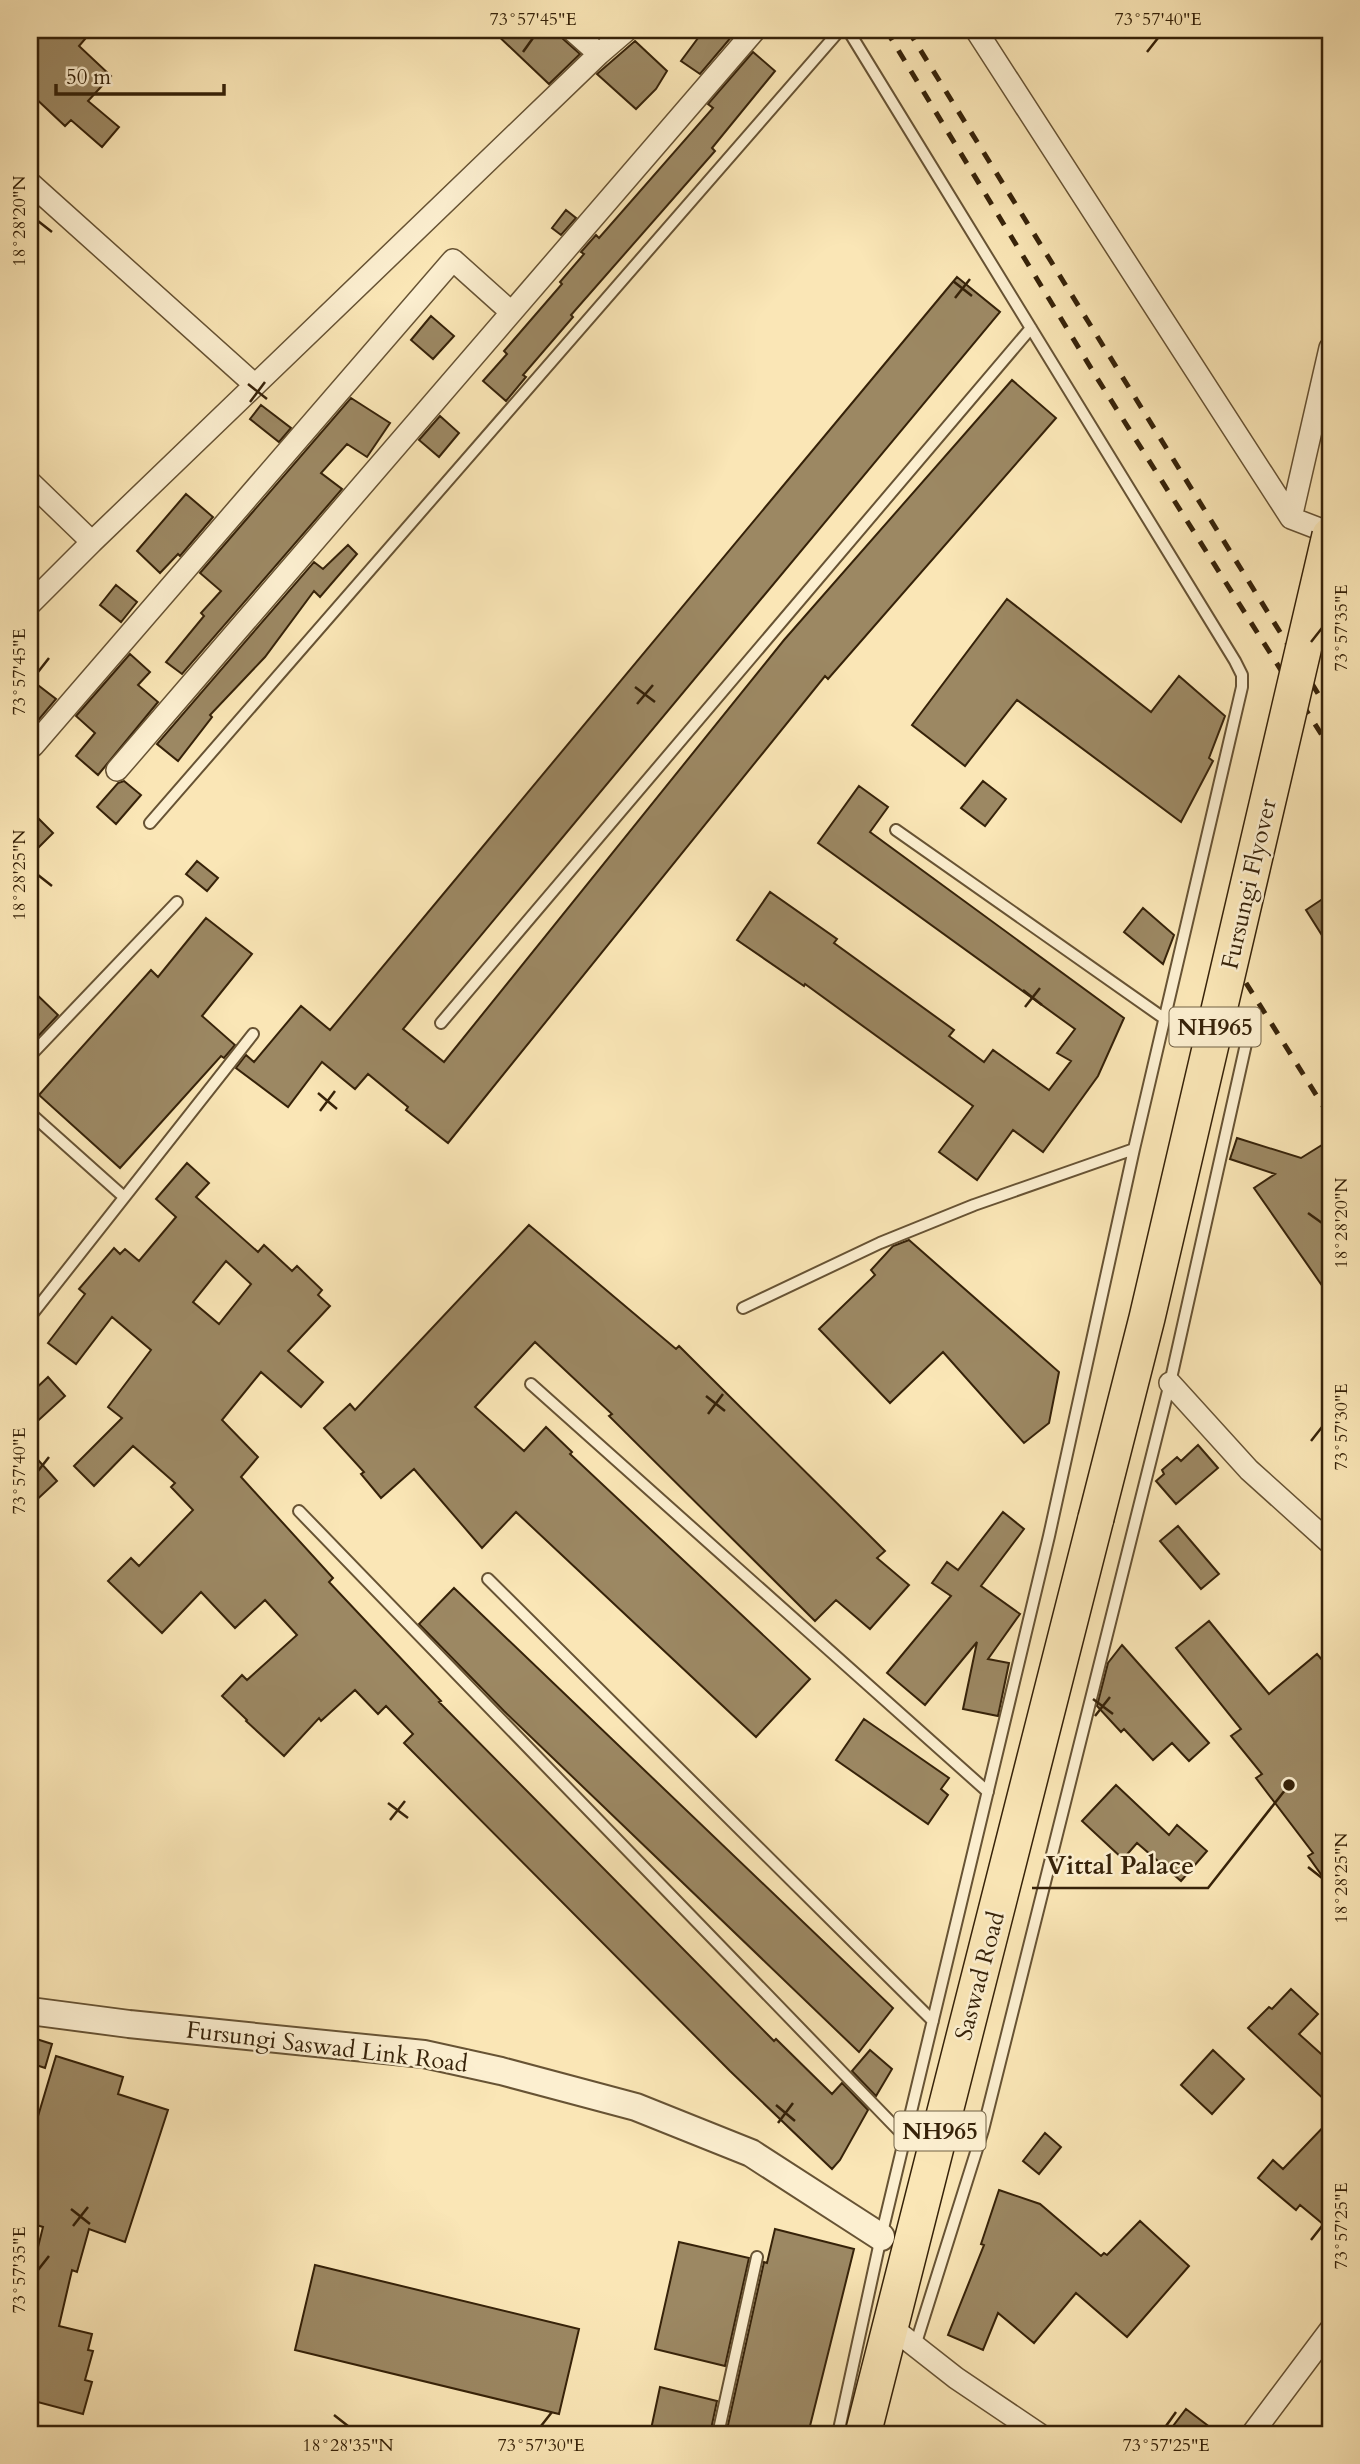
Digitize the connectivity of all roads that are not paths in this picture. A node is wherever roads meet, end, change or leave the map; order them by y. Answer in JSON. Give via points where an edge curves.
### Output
{"nodes":[{"id":1,"x":572,"y":30,"type":"edge"},
{"id":2,"x":627,"y":30,"type":"edge"},
{"id":3,"x":755,"y":30,"type":"edge"},
{"id":4,"x":840,"y":30,"type":"edge"},
{"id":5,"x":848,"y":30,"type":"edge"},
{"id":6,"x":976,"y":30,"type":"edge"},
{"id":7,"x":599,"y":54,"type":"junction"},
{"id":8,"x":30,"y":183,"type":"edge"},
{"id":9,"x":511,"y":312,"type":"junction"},
{"id":10,"x":1031,"y":328,"type":"junction"},
{"id":11,"x":1330,"y":348,"type":"edge"},
{"id":12,"x":255,"y":386,"type":"junction"},
{"id":13,"x":30,"y":482,"type":"edge"},
{"id":14,"x":1291,"y":518,"type":"junction"},
{"id":15,"x":1330,"y":534,"type":"edge"},
{"id":16,"x":92,"y":542,"type":"junction"},
{"id":17,"x":30,"y":604,"type":"edge"},
{"id":18,"x":33,"y":746,"type":"dead end"},
{"id":19,"x":117,"y":770,"type":"dead end"},
{"id":20,"x":150,"y":823,"type":"dead end"},
{"id":21,"x":896,"y":830,"type":"dead end"},
{"id":22,"x":177,"y":902,"type":"dead end"},
{"id":23,"x":1165,"y":1019,"type":"junction"},
{"id":24,"x":441,"y":1023,"type":"dead end"},
{"id":25,"x":1250,"y":1026,"type":"dead end"},
{"id":26,"x":253,"y":1034,"type":"dead end"},
{"id":27,"x":30,"y":1056,"type":"edge"},
{"id":28,"x":30,"y":1113,"type":"edge"},
{"id":29,"x":1134,"y":1149,"type":"junction"},
{"id":30,"x":124,"y":1197,"type":"junction"},
{"id":31,"x":743,"y":1308,"type":"dead end"},
{"id":32,"x":30,"y":1317,"type":"edge"},
{"id":33,"x":1170,"y":1383,"type":"junction"},
{"id":34,"x":531,"y":1384,"type":"dead end"},
{"id":35,"x":299,"y":1511,"type":"dead end"},
{"id":36,"x":1096,"y":1518,"type":"joint"},
{"id":37,"x":1330,"y":1543,"type":"edge"},
{"id":38,"x":488,"y":1579,"type":"dead end"},
{"id":39,"x":988,"y":1792,"type":"junction"},
{"id":40,"x":30,"y":2011,"type":"edge"},
{"id":41,"x":933,"y":2021,"type":"junction"},
{"id":42,"x":905,"y":2137,"type":"junction"},
{"id":43,"x":881,"y":2237,"type":"junction"},
{"id":44,"x":757,"y":2257,"type":"dead end"},
{"id":45,"x":1330,"y":2330,"type":"edge"},
{"id":46,"x":903,"y":2337,"type":"junction"},
{"id":47,"x":718,"y":2434,"type":"edge"},
{"id":48,"x":838,"y":2434,"type":"edge"},
{"id":49,"x":863,"y":2434,"type":"edge"},
{"id":50,"x":1039,"y":2434,"type":"edge"},
{"id":51,"x":1252,"y":2434,"type":"edge"}],
"edges":[{"from":1,"to":7,"type":"street"},
{"from":2,"to":7,"type":"street"},
{"from":3,"to":9,"type":"street"},
{"from":4,"to":20,"type":"lane"},
{"from":5,"to":10,"type":"lane"},
{"from":6,"to":14,"type":"street"},
{"from":7,"to":12,"type":"street"},
{"from":8,"to":12,"type":"street"},
{"from":9,"to":18,"type":"street","via":[[453,260]]},
{"from":9,"to":19,"type":"street"},
{"from":10,"to":23,"type":"lane","via":[[1242,675]]},
{"from":10,"to":24,"type":"lane"},
{"from":11,"to":14,"type":"street"},
{"from":12,"to":16,"type":"street"},
{"from":13,"to":16,"type":"street"},
{"from":14,"to":15,"type":"street"},
{"from":15,"to":36,"type":"highway","name":"Fursungi Flyover","number":"NH965","bridge":true},
{"from":16,"to":17,"type":"street"},
{"from":21,"to":23,"type":"lane"},
{"from":22,"to":27,"type":"lane"},
{"from":23,"to":29,"type":"lane"},
{"from":25,"to":33,"type":"lane"},
{"from":26,"to":30,"type":"lane"},
{"from":28,"to":30,"type":"lane"},
{"from":29,"to":31,"type":"lane","via":[[916,1228]]},
{"from":29,"to":39,"type":"lane"},
{"from":30,"to":32,"type":"lane"},
{"from":33,"to":37,"type":"street","via":[[1249,1470]]},
{"from":33,"to":46,"type":"lane","via":[[983,2130]]},
{"from":34,"to":39,"type":"lane"},
{"from":35,"to":42,"type":"lane"},
{"from":36,"to":46,"type":"highway","name":"Saswad Road","number":"NH965"},
{"from":38,"to":41,"type":"lane"},
{"from":39,"to":41,"type":"lane"},
{"from":40,"to":43,"type":"street","name":"Fursungi Saswad Link Road","via":[[424,2054],[501,2071],[636,2107],[751,2153]]},
{"from":41,"to":42,"type":"lane"},
{"from":42,"to":43,"type":"lane"},
{"from":43,"to":48,"type":"lane"},
{"from":44,"to":47,"type":"lane"},
{"from":45,"to":51,"type":"street"},
{"from":46,"to":49,"type":"highway","name":"Saswad Road","number":"NH965"},
{"from":46,"to":50,"type":"street"}]}
